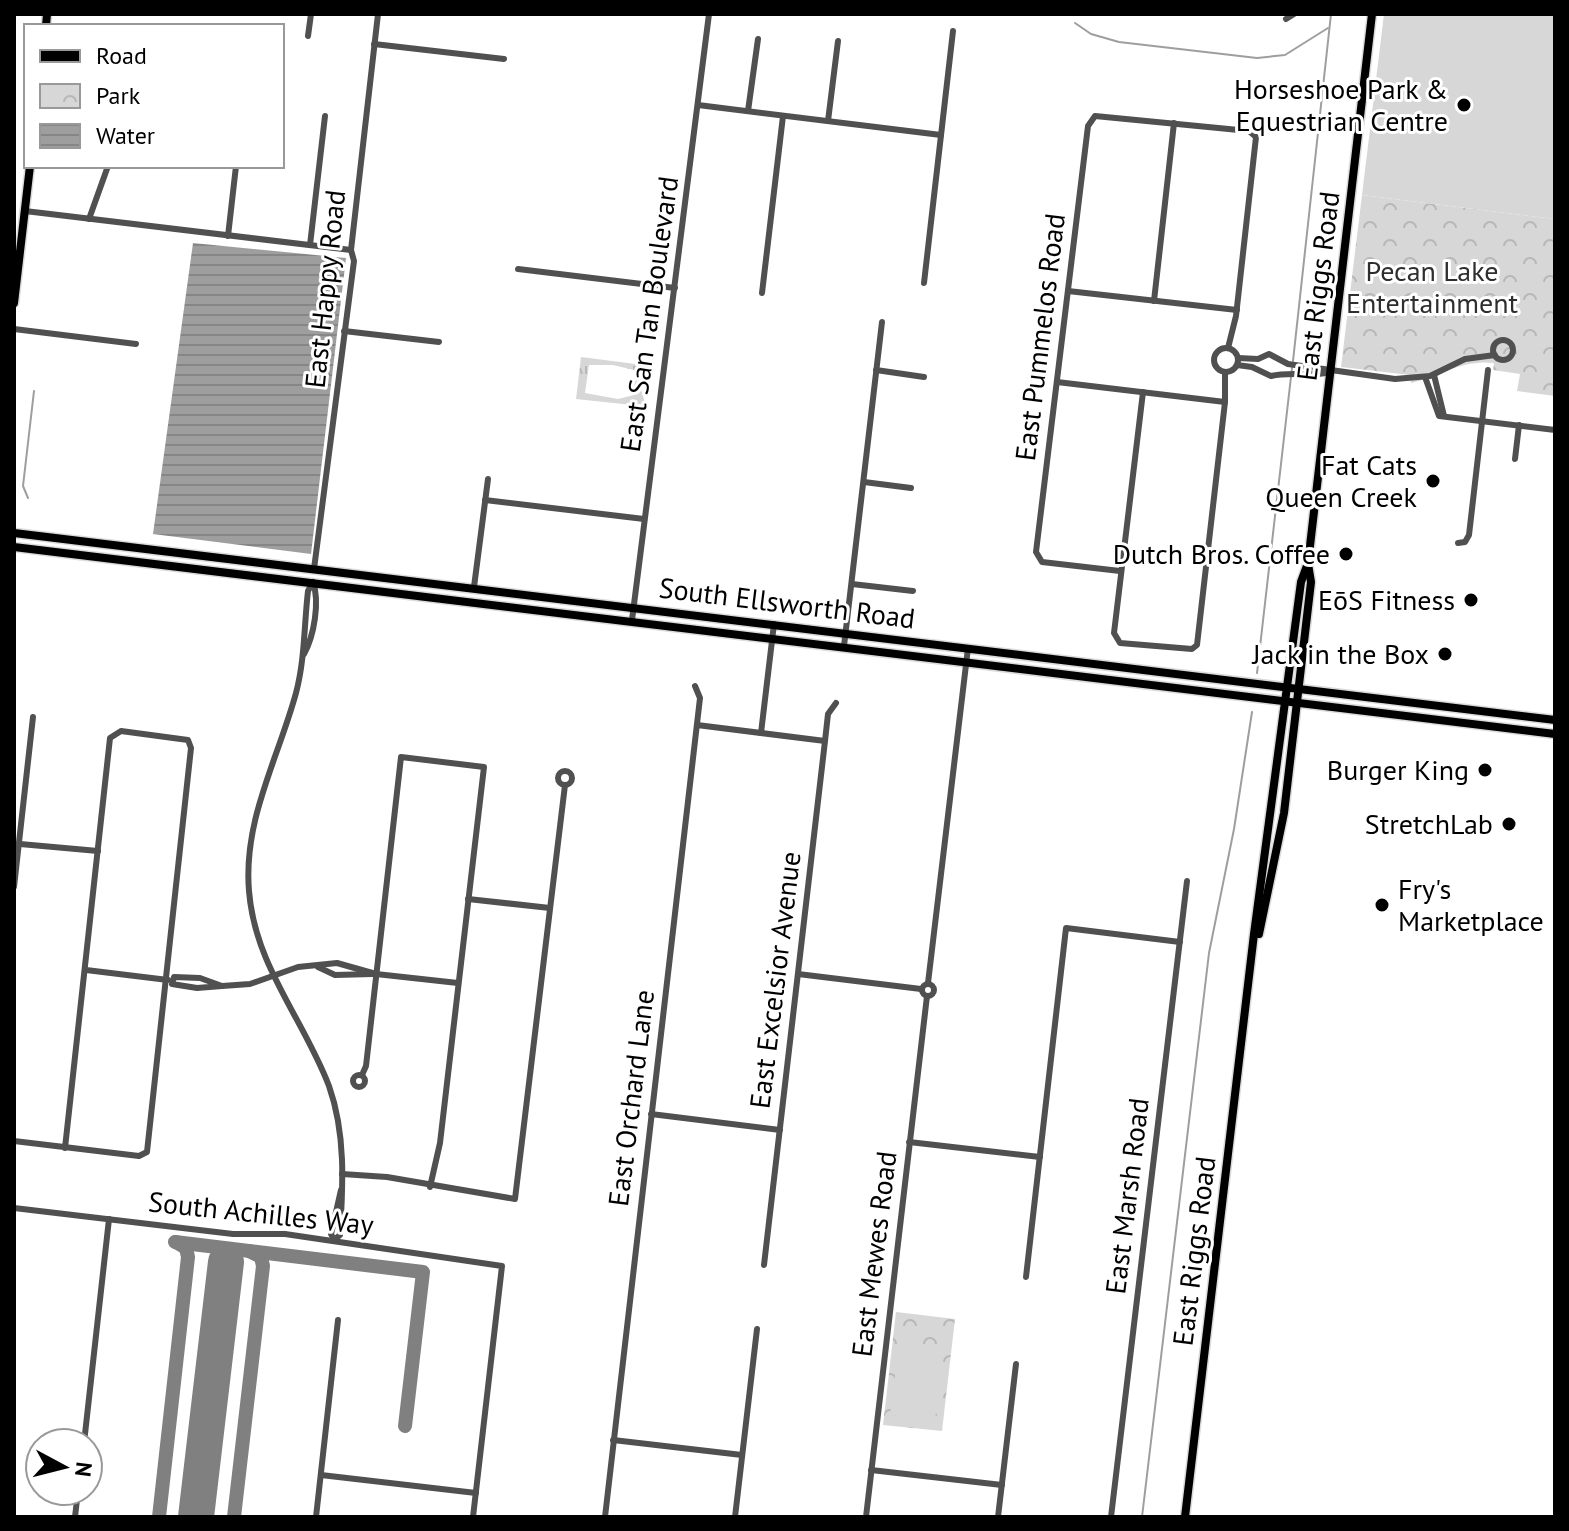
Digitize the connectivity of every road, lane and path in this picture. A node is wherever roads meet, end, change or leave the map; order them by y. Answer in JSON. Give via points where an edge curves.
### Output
{"nodes":[{"id":1,"x":311,"y":14,"type":"edge"},
{"id":2,"x":378,"y":14,"type":"edge"},
{"id":3,"x":709,"y":14,"type":"edge"},
{"id":4,"x":1294,"y":14,"type":"edge"},
{"id":5,"x":1372,"y":14,"type":"edge"},
{"id":6,"x":1286,"y":19,"type":"dead end"},
{"id":7,"x":953,"y":31,"type":"dead end"},
{"id":8,"x":308,"y":36,"type":"dead end"},
{"id":9,"x":758,"y":39,"type":"dead end"},
{"id":10,"x":838,"y":41,"type":"dead end"},
{"id":11,"x":374,"y":44,"type":"junction"},
{"id":12,"x":504,"y":59,"type":"dead end"},
{"id":13,"x":698,"y":105,"type":"junction"},
{"id":14,"x":748,"y":111,"type":"junction"},
{"id":15,"x":325,"y":116,"type":"dead end"},
{"id":16,"x":783,"y":116,"type":"junction"},
{"id":17,"x":828,"y":121,"type":"junction"},
{"id":18,"x":1174,"y":123,"type":"junction"},
{"id":19,"x":941,"y":135,"type":"junction"},
{"id":20,"x":30,"y":168,"type":"edge"},
{"id":21,"x":107,"y":168,"type":"edge"},
{"id":22,"x":236,"y":168,"type":"edge"},
{"id":23,"x":25,"y":211,"type":"junction"},
{"id":24,"x":89,"y":219,"type":"junction"},
{"id":25,"x":228,"y":236,"type":"junction"},
{"id":26,"x":310,"y":245,"type":"junction"},
{"id":27,"x":351,"y":250,"type":"junction"},
{"id":28,"x":518,"y":269,"type":"dead end"},
{"id":29,"x":924,"y":283,"type":"dead end"},
{"id":30,"x":675,"y":288,"type":"junction"},
{"id":31,"x":1068,"y":291,"type":"junction"},
{"id":32,"x":762,"y":293,"type":"dead end"},
{"id":33,"x":1154,"y":301,"type":"junction"},
{"id":34,"x":14,"y":303,"type":"edge"},
{"id":35,"x":1237,"y":310,"type":"junction"},
{"id":36,"x":882,"y":322,"type":"dead end"},
{"id":37,"x":14,"y":329,"type":"edge"},
{"id":38,"x":344,"y":331,"type":"junction"},
{"id":39,"x":439,"y":342,"type":"dead end"},
{"id":40,"x":136,"y":344,"type":"dead end"},
{"id":41,"x":1228,"y":348,"type":"junction"},
{"id":42,"x":1495,"y":355,"type":"dead end"},
{"id":43,"x":1238,"y":361,"type":"junction"},
{"id":44,"x":1300,"y":369,"type":"junction"},
{"id":45,"x":876,"y":370,"type":"junction"},
{"id":46,"x":1488,"y":370,"type":"dead end"},
{"id":47,"x":1330,"y":372,"type":"junction"},
{"id":48,"x":1225,"y":373,"type":"junction"},
{"id":49,"x":1434,"y":375,"type":"junction"},
{"id":50,"x":924,"y":377,"type":"dead end"},
{"id":51,"x":1425,"y":377,"type":"junction"},
{"id":52,"x":1057,"y":382,"type":"junction"},
{"id":53,"x":1143,"y":392,"type":"junction"},
{"id":54,"x":1439,"y":397,"type":"junction"},
{"id":55,"x":1431,"y":399,"type":"junction"},
{"id":56,"x":1225,"y":402,"type":"junction"},
{"id":57,"x":1444,"y":416,"type":"junction"},
{"id":58,"x":1482,"y":421,"type":"junction"},
{"id":59,"x":1519,"y":425,"type":"junction"},
{"id":60,"x":1555,"y":430,"type":"edge"},
{"id":61,"x":1515,"y":459,"type":"dead end"},
{"id":62,"x":488,"y":479,"type":"dead end"},
{"id":63,"x":864,"y":482,"type":"junction"},
{"id":64,"x":911,"y":488,"type":"dead end"},
{"id":65,"x":485,"y":500,"type":"junction"},
{"id":66,"x":644,"y":519,"type":"junction"},
{"id":67,"x":14,"y":533,"type":"edge"},
{"id":68,"x":1458,"y":543,"type":"dead end"},
{"id":69,"x":14,"y":547,"type":"edge"},
{"id":70,"x":1308,"y":563,"type":"junction"},
{"id":71,"x":314,"y":569,"type":"junction"},
{"id":72,"x":1120,"y":571,"type":"junction"},
{"id":73,"x":313,"y":582,"type":"junction"},
{"id":74,"x":852,"y":584,"type":"junction"},
{"id":75,"x":474,"y":587,"type":"junction"},
{"id":76,"x":913,"y":591,"type":"dead end"},
{"id":77,"x":633,"y":606,"type":"junction"},
{"id":78,"x":632,"y":620,"type":"junction"},
{"id":79,"x":774,"y":624,"type":"junction"},
{"id":80,"x":846,"y":633,"type":"junction"},
{"id":81,"x":772,"y":637,"type":"junction"},
{"id":82,"x":844,"y":646,"type":"junction"},
{"id":83,"x":968,"y":648,"type":"junction"},
{"id":84,"x":967,"y":661,"type":"junction"},
{"id":85,"x":695,"y":686,"type":"dead end"},
{"id":86,"x":1287,"y":686,"type":"junction"},
{"id":87,"x":1298,"y":687,"type":"junction"},
{"id":88,"x":1286,"y":702,"type":"junction"},
{"id":89,"x":836,"y":703,"type":"dead end"},
{"id":90,"x":1296,"y":703,"type":"junction"},
{"id":91,"x":33,"y":717,"type":"dead end"},
{"id":92,"x":1555,"y":720,"type":"edge"},
{"id":93,"x":697,"y":725,"type":"junction"},
{"id":94,"x":761,"y":733,"type":"junction"},
{"id":95,"x":1555,"y":734,"type":"edge"},
{"id":96,"x":825,"y":741,"type":"junction"},
{"id":97,"x":565,"y":785,"type":"dead end"},
{"id":98,"x":20,"y":844,"type":"junction"},
{"id":99,"x":98,"y":851,"type":"junction"},
{"id":100,"x":1187,"y":881,"type":"dead end"},
{"id":101,"x":14,"y":887,"type":"edge"},
{"id":102,"x":468,"y":899,"type":"junction"},
{"id":103,"x":550,"y":908,"type":"junction"},
{"id":104,"x":1180,"y":942,"type":"junction"},
{"id":105,"x":341,"y":965,"type":"junction"},
{"id":106,"x":317,"y":966,"type":"junction"},
{"id":107,"x":86,"y":970,"type":"junction"},
{"id":108,"x":340,"y":974,"type":"junction"},
{"id":109,"x":376,"y":974,"type":"junction"},
{"id":110,"x":798,"y":974,"type":"junction"},
{"id":111,"x":271,"y":976,"type":"junction"},
{"id":112,"x":169,"y":980,"type":"junction"},
{"id":113,"x":458,"y":983,"type":"junction"},
{"id":114,"x":928,"y":983,"type":"junction"},
{"id":115,"x":921,"y":989,"type":"junction"},
{"id":116,"x":1248,"y":990,"type":"junction"},
{"id":117,"x":927,"y":996,"type":"junction"},
{"id":118,"x":362,"y":1075,"type":"dead end"},
{"id":119,"x":651,"y":1114,"type":"junction"},
{"id":120,"x":780,"y":1130,"type":"junction"},
{"id":121,"x":14,"y":1141,"type":"edge"},
{"id":122,"x":909,"y":1142,"type":"junction"},
{"id":123,"x":65,"y":1148,"type":"junction"},
{"id":124,"x":1040,"y":1157,"type":"junction"},
{"id":125,"x":342,"y":1174,"type":"junction"},
{"id":126,"x":430,"y":1187,"type":"junction"},
{"id":127,"x":14,"y":1208,"type":"edge"},
{"id":128,"x":109,"y":1219,"type":"junction"},
{"id":129,"x":334,"y":1240,"type":"junction"},
{"id":130,"x":764,"y":1265,"type":"dead end"},
{"id":131,"x":1026,"y":1277,"type":"dead end"},
{"id":132,"x":338,"y":1320,"type":"dead end"},
{"id":133,"x":757,"y":1329,"type":"dead end"},
{"id":134,"x":1016,"y":1364,"type":"dead end"},
{"id":135,"x":86,"y":1427,"type":"edge"},
{"id":136,"x":613,"y":1440,"type":"junction"},
{"id":137,"x":742,"y":1455,"type":"junction"},
{"id":138,"x":871,"y":1470,"type":"junction"},
{"id":139,"x":321,"y":1475,"type":"junction"},
{"id":140,"x":1002,"y":1485,"type":"junction"},
{"id":141,"x":476,"y":1493,"type":"junction"},
{"id":142,"x":316,"y":1517,"type":"edge"},
{"id":143,"x":473,"y":1517,"type":"edge"},
{"id":144,"x":605,"y":1517,"type":"edge"},
{"id":145,"x":735,"y":1517,"type":"edge"},
{"id":146,"x":866,"y":1517,"type":"edge"},
{"id":147,"x":998,"y":1517,"type":"edge"},
{"id":148,"x":1111,"y":1517,"type":"edge"},
{"id":149,"x":1185,"y":1517,"type":"edge"}],
"edges":[{"from":1,"to":8,"type":"street"},
{"from":2,"to":11,"type":"street","name":"East Happy Road"},
{"from":3,"to":13,"type":"street","name":"East San Tan Boulevard"},
{"from":4,"to":6,"type":"street"},
{"from":5,"to":47,"type":"main road","name":"East Riggs Road"},
{"from":7,"to":19,"type":"street"},
{"from":9,"to":14,"type":"street"},
{"from":10,"to":17,"type":"street"},
{"from":11,"to":12,"type":"street"},
{"from":11,"to":27,"type":"street","name":"East Happy Road"},
{"from":13,"to":14,"type":"street"},
{"from":13,"to":30,"type":"street","name":"East San Tan Boulevard"},
{"from":14,"to":16,"type":"street"},
{"from":15,"to":26,"type":"street"},
{"from":16,"to":17,"type":"street"},
{"from":16,"to":32,"type":"street"},
{"from":17,"to":19,"type":"street"},
{"from":18,"to":31,"type":"street","name":"East Pummelos Road","via":[[1095,116],[1088,126]]},
{"from":18,"to":33,"type":"street"},
{"from":18,"to":35,"type":"street","via":[[1254,134],[1257,141]]},
{"from":19,"to":29,"type":"street"},
{"from":20,"to":23,"type":"main road"},
{"from":21,"to":24,"type":"street"},
{"from":22,"to":25,"type":"street"},
{"from":23,"to":24,"type":"street"},
{"from":23,"to":34,"type":"main road"},
{"from":24,"to":25,"type":"street"},
{"from":25,"to":26,"type":"street"},
{"from":26,"to":27,"type":"street"},
{"from":27,"to":38,"type":"street","name":"East Happy Road"},
{"from":28,"to":30,"type":"street"},
{"from":30,"to":66,"type":"street","name":"East San Tan Boulevard"},
{"from":31,"to":33,"type":"street"},
{"from":31,"to":52,"type":"street","name":"East Pummelos Road"},
{"from":33,"to":35,"type":"street"},
{"from":35,"to":41,"type":"street"},
{"from":36,"to":45,"type":"street"},
{"from":37,"to":40,"type":"street"},
{"from":38,"to":39,"type":"street"},
{"from":38,"to":71,"type":"street","name":"East Happy Road"},
{"from":41,"to":43,"type":"street"},
{"from":41,"to":48,"type":"street","via":[[1213,358]]},
{"from":42,"to":49,"type":"street","via":[[1465,359]]},
{"from":43,"to":44,"type":"street","via":[[1271,376]]},
{"from":43,"to":44,"type":"street","via":[[1269,354]]},
{"from":43,"to":48,"type":"street"},
{"from":44,"to":47,"type":"street"},
{"from":45,"to":50,"type":"street"},
{"from":45,"to":63,"type":"street"},
{"from":46,"to":58,"type":"street"},
{"from":47,"to":51,"type":"street"},
{"from":47,"to":70,"type":"main road","name":"East Riggs Road"},
{"from":48,"to":56,"type":"street"},
{"from":49,"to":51,"type":"street"},
{"from":49,"to":54,"type":"street"},
{"from":51,"to":55,"type":"street"},
{"from":52,"to":53,"type":"street"},
{"from":52,"to":72,"type":"street","name":"East Pummelos Road","via":[[1036,552],[1042,562]]},
{"from":53,"to":56,"type":"street"},
{"from":53,"to":72,"type":"street"},
{"from":54,"to":55,"type":"street"},
{"from":54,"to":57,"type":"street"},
{"from":55,"to":57,"type":"street","via":[[1435,413]]},
{"from":56,"to":72,"type":"street","via":[[1197,645],[1192,649],[1116,640]]},
{"from":57,"to":58,"type":"street"},
{"from":58,"to":59,"type":"street"},
{"from":58,"to":68,"type":"street","via":[[1469,535]]},
{"from":59,"to":60,"type":"street"},
{"from":59,"to":61,"type":"street"},
{"from":62,"to":65,"type":"street"},
{"from":63,"to":64,"type":"street"},
{"from":63,"to":74,"type":"street"},
{"from":65,"to":66,"type":"street"},
{"from":65,"to":75,"type":"street"},
{"from":66,"to":77,"type":"street","name":"East San Tan Boulevard"},
{"from":67,"to":71,"type":"main road","name":"South Ellsworth Road"},
{"from":69,"to":73,"type":"main road","name":"South Ellsworth Road"},
{"from":70,"to":86,"type":"main road","name":"East Riggs Road"},
{"from":70,"to":87,"type":"main road","name":"East Riggs Road","via":[[1311,582]]},
{"from":71,"to":75,"type":"main road","name":"South Ellsworth Road"},
{"from":73,"to":78,"type":"main road","name":"South Ellsworth Road"},
{"from":73,"to":111,"type":"street","via":[[310,643],[250,839],[250,900]]},
{"from":74,"to":76,"type":"street"},
{"from":74,"to":80,"type":"street"},
{"from":75,"to":77,"type":"main road","name":"South Ellsworth Road"},
{"from":77,"to":78,"type":"street","name":"East San Tan Boulevard"},
{"from":77,"to":79,"type":"main road","name":"South Ellsworth Road"},
{"from":78,"to":81,"type":"main road","name":"South Ellsworth Road"},
{"from":79,"to":80,"type":"main road","name":"South Ellsworth Road"},
{"from":79,"to":81,"type":"street"},
{"from":80,"to":82,"type":"street"},
{"from":80,"to":83,"type":"main road","name":"South Ellsworth Road"},
{"from":81,"to":82,"type":"main road","name":"South Ellsworth Road"},
{"from":81,"to":94,"type":"street"},
{"from":82,"to":84,"type":"main road","name":"South Ellsworth Road"},
{"from":83,"to":84,"type":"street","name":"East Mewes Road"},
{"from":83,"to":86,"type":"main road","name":"South Ellsworth Road"},
{"from":84,"to":88,"type":"main road","name":"South Ellsworth Road"},
{"from":84,"to":114,"type":"street","name":"East Mewes Road"},
{"from":85,"to":93,"type":"street","name":"East Orchard Lane","via":[[700,698]]},
{"from":86,"to":87,"type":"main road","name":"South Ellsworth Road"},
{"from":86,"to":88,"type":"main road","name":"East Riggs Road"},
{"from":87,"to":90,"type":"main road","name":"East Riggs Road"},
{"from":87,"to":92,"type":"main road","name":"South Ellsworth Road"},
{"from":88,"to":90,"type":"main road","name":"South Ellsworth Road"},
{"from":88,"to":116,"type":"main road","name":"East Riggs Road"},
{"from":89,"to":96,"type":"street","name":"East Excelsior Avenue","via":[[828,714]]},
{"from":90,"to":95,"type":"main road","name":"South Ellsworth Road"},
{"from":90,"to":116,"type":"main road","name":"East Riggs Road","via":[[1284,813]]},
{"from":91,"to":98,"type":"street"},
{"from":93,"to":94,"type":"street"},
{"from":93,"to":119,"type":"street","name":"East Orchard Lane"},
{"from":94,"to":96,"type":"street"},
{"from":96,"to":110,"type":"street","name":"East Excelsior Avenue"},
{"from":97,"to":103,"type":"street"},
{"from":98,"to":99,"type":"street"},
{"from":98,"to":101,"type":"street"},
{"from":99,"to":107,"type":"street"},
{"from":99,"to":112,"type":"street","via":[[110,738],[134,732],[191,743]]},
{"from":100,"to":104,"type":"street","name":"East Marsh Road"},
{"from":102,"to":103,"type":"street"},
{"from":102,"to":109,"type":"street","via":[[484,767],[401,757]]},
{"from":102,"to":113,"type":"street"},
{"from":103,"to":126,"type":"street","via":[[515,1199]]},
{"from":104,"to":124,"type":"street","via":[[1066,928]]},
{"from":104,"to":148,"type":"street","name":"East Marsh Road"},
{"from":105,"to":106,"type":"street"},
{"from":105,"to":108,"type":"street"},
{"from":105,"to":109,"type":"street"},
{"from":106,"to":108,"type":"street"},
{"from":106,"to":111,"type":"street"},
{"from":107,"to":112,"type":"street"},
{"from":107,"to":123,"type":"street"},
{"from":108,"to":109,"type":"street"},
{"from":109,"to":113,"type":"street"},
{"from":109,"to":118,"type":"street"},
{"from":110,"to":115,"type":"street"},
{"from":110,"to":120,"type":"street","name":"East Excelsior Avenue"},
{"from":111,"to":112,"type":"street","via":[[222,986]]},
{"from":111,"to":125,"type":"street","via":[[330,1088]]},
{"from":112,"to":123,"type":"street","via":[[145,1154]]},
{"from":113,"to":126,"type":"street"},
{"from":114,"to":115,"type":"street"},
{"from":114,"to":117,"type":"street","name":"East Mewes Road","via":[[934,990]]},
{"from":115,"to":117,"type":"street"},
{"from":116,"to":149,"type":"main road","name":"East Riggs Road"},
{"from":117,"to":122,"type":"street","name":"East Mewes Road"},
{"from":119,"to":120,"type":"street"},
{"from":119,"to":136,"type":"street","name":"East Orchard Lane"},
{"from":120,"to":130,"type":"street","name":"East Excelsior Avenue"},
{"from":121,"to":123,"type":"street"},
{"from":122,"to":124,"type":"street"},
{"from":122,"to":138,"type":"street","name":"East Mewes Road"},
{"from":124,"to":131,"type":"street"},
{"from":125,"to":126,"type":"street"},
{"from":125,"to":129,"type":"street","via":[[340,1235]]},
{"from":127,"to":128,"type":"street","name":"South Achilles Way"},
{"from":128,"to":129,"type":"street","name":"South Achilles Way"},
{"from":128,"to":135,"type":"street"},
{"from":129,"to":141,"type":"street","name":"South Achilles Way","via":[[502,1266]]},
{"from":132,"to":139,"type":"street"},
{"from":133,"to":137,"type":"street"},
{"from":134,"to":140,"type":"street"},
{"from":136,"to":137,"type":"street"},
{"from":136,"to":144,"type":"street","name":"East Orchard Lane"},
{"from":137,"to":145,"type":"street"},
{"from":138,"to":140,"type":"street"},
{"from":138,"to":146,"type":"street","name":"East Mewes Road"},
{"from":139,"to":141,"type":"street"},
{"from":139,"to":142,"type":"street"},
{"from":140,"to":147,"type":"street"},
{"from":141,"to":143,"type":"street"}]}
